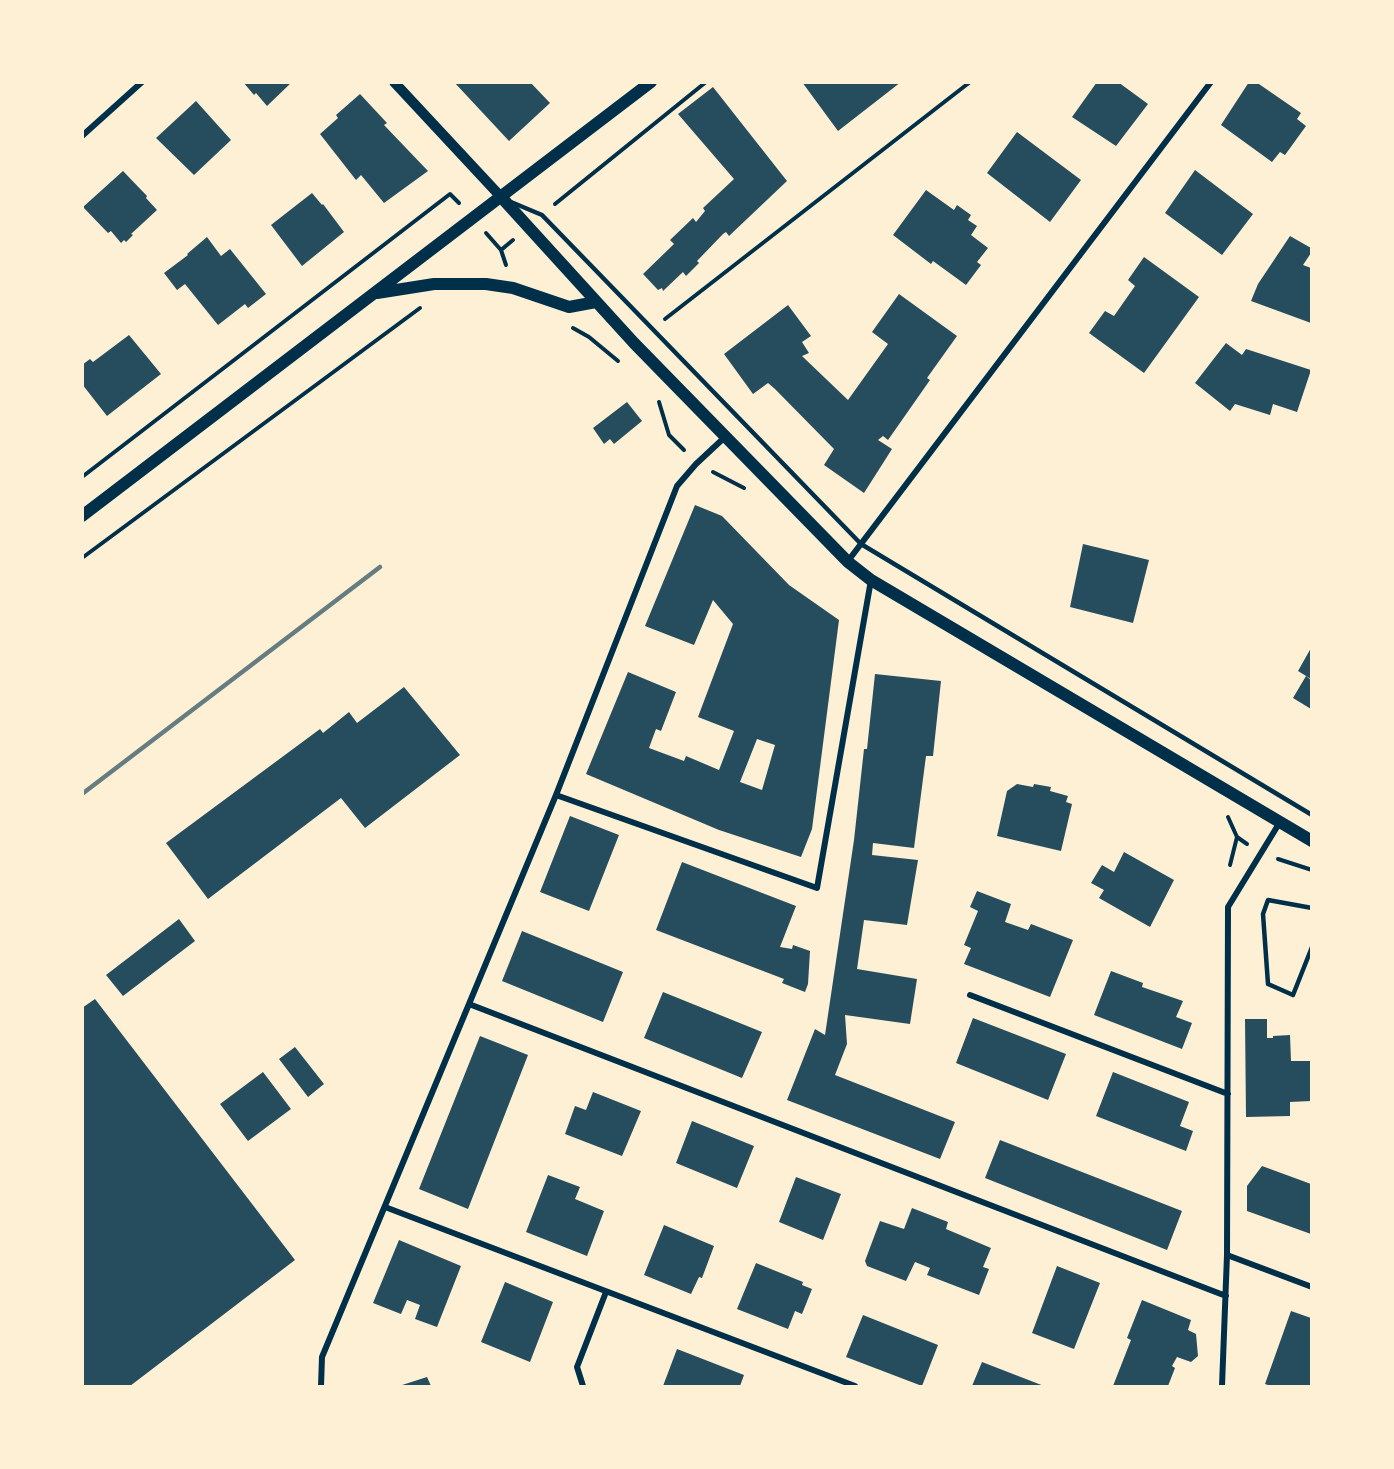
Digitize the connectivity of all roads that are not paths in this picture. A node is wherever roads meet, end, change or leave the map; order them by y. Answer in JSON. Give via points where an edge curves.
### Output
{"nodes":[{"id":1,"x":142,"y":82,"type":"edge"},
{"id":2,"x":394,"y":82,"type":"edge"},
{"id":3,"x":651,"y":82,"type":"edge"},
{"id":4,"x":1211,"y":82,"type":"edge"},
{"id":5,"x":405,"y":87,"type":"edge"},
{"id":6,"x":82,"y":136,"type":"edge"},
{"id":7,"x":502,"y":198,"type":"junction"},
{"id":8,"x":376,"y":293,"type":"junction"},
{"id":9,"x":596,"y":302,"type":"junction"},
{"id":10,"x":725,"y":437,"type":"junction"},
{"id":11,"x":82,"y":516,"type":"edge"},
{"id":12,"x":861,"y":544,"type":"junction"},
{"id":13,"x":848,"y":562,"type":"junction"},
{"id":14,"x":871,"y":580,"type":"junction"},
{"id":15,"x":556,"y":795,"type":"junction"},
{"id":16,"x":1311,"y":815,"type":"edge"},
{"id":17,"x":1280,"y":822,"type":"junction"},
{"id":18,"x":1311,"y":841,"type":"edge"},
{"id":19,"x":1311,"y":908,"type":"edge"},
{"id":20,"x":1311,"y":947,"type":"edge"},
{"id":21,"x":970,"y":994,"type":"dead end"},
{"id":22,"x":469,"y":1004,"type":"junction"},
{"id":23,"x":1228,"y":1094,"type":"junction"},
{"id":24,"x":385,"y":1207,"type":"junction"},
{"id":25,"x":1227,"y":1255,"type":"junction"},
{"id":26,"x":1311,"y":1287,"type":"edge"},
{"id":27,"x":606,"y":1292,"type":"junction"},
{"id":28,"x":1226,"y":1296,"type":"junction"},
{"id":29,"x":321,"y":1386,"type":"edge"},
{"id":30,"x":583,"y":1386,"type":"edge"},
{"id":31,"x":855,"y":1386,"type":"edge"},
{"id":32,"x":1222,"y":1386,"type":"edge"}],
"edges":[{"from":1,"to":6,"type":"street"},
{"from":2,"to":5,"type":"street"},
{"from":3,"to":7,"type":"main road"},
{"from":4,"to":12,"type":"street"},
{"from":5,"to":7,"type":"street"},
{"from":7,"to":8,"type":"main road"},
{"from":7,"to":9,"type":"main road"},
{"from":7,"to":12,"type":"lane","via":[[542,215]]},
{"from":8,"to":9,"type":"main road","via":[[434,284],[486,284],[513,288],[569,307]]},
{"from":8,"to":11,"type":"main road"},
{"from":9,"to":10,"type":"main road"},
{"from":10,"to":13,"type":"main road"},
{"from":10,"to":15,"type":"street","via":[[677,486]]},
{"from":12,"to":13,"type":"street"},
{"from":12,"to":16,"type":"lane"},
{"from":13,"to":14,"type":"main road"},
{"from":14,"to":15,"type":"street","via":[[817,888]]},
{"from":14,"to":17,"type":"main road"},
{"from":15,"to":22,"type":"street"},
{"from":17,"to":18,"type":"main road"},
{"from":17,"to":23,"type":"street","via":[[1228,907]]},
{"from":19,"to":20,"type":"lane","via":[[1268,900],[1263,914],[1268,984],[1293,995]]},
{"from":21,"to":23,"type":"street"},
{"from":22,"to":24,"type":"street"},
{"from":22,"to":28,"type":"street"},
{"from":23,"to":25,"type":"street"},
{"from":24,"to":27,"type":"street"},
{"from":24,"to":29,"type":"street","via":[[322,1357]]},
{"from":25,"to":26,"type":"street"},
{"from":25,"to":28,"type":"street"},
{"from":27,"to":30,"type":"street","via":[[577,1367]]},
{"from":27,"to":31,"type":"street"},
{"from":28,"to":32,"type":"street"}]}
